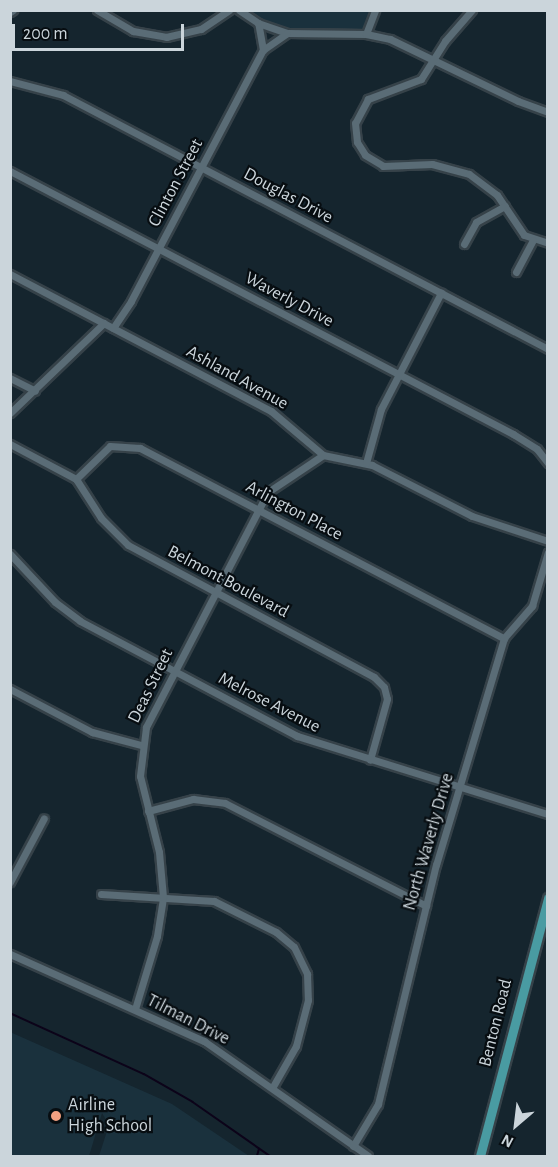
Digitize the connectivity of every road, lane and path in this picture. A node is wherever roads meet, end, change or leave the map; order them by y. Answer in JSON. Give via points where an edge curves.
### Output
{"nodes":[{"id":1,"x":97,"y":10,"type":"edge"},
{"id":2,"x":229,"y":10,"type":"edge"},
{"id":3,"x":239,"y":10,"type":"edge"},
{"id":4,"x":375,"y":10,"type":"edge"},
{"id":5,"x":472,"y":10,"type":"edge"},
{"id":6,"x":258,"y":23,"type":"junction"},
{"id":7,"x":287,"y":33,"type":"junction"},
{"id":8,"x":366,"y":34,"type":"junction"},
{"id":9,"x":263,"y":50,"type":"junction"},
{"id":10,"x":435,"y":58,"type":"junction"},
{"id":11,"x":10,"y":81,"type":"edge"},
{"id":12,"x":548,"y":112,"type":"edge"},
{"id":13,"x":201,"y":167,"type":"junction"},
{"id":14,"x":10,"y":171,"type":"edge"},
{"id":15,"x":505,"y":206,"type":"junction"},
{"id":16,"x":533,"y":240,"type":"junction"},
{"id":17,"x":548,"y":243,"type":"edge"},
{"id":18,"x":464,"y":244,"type":"dead end"},
{"id":19,"x":159,"y":249,"type":"junction"},
{"id":20,"x":516,"y":272,"type":"dead end"},
{"id":21,"x":10,"y":274,"type":"edge"},
{"id":22,"x":441,"y":292,"type":"junction"},
{"id":23,"x":104,"y":323,"type":"junction"},
{"id":24,"x":112,"y":328,"type":"junction"},
{"id":25,"x":548,"y":349,"type":"edge"},
{"id":26,"x":398,"y":374,"type":"junction"},
{"id":27,"x":10,"y":378,"type":"edge"},
{"id":28,"x":35,"y":391,"type":"junction"},
{"id":29,"x":10,"y":413,"type":"edge"},
{"id":30,"x":10,"y":444,"type":"edge"},
{"id":31,"x":323,"y":455,"type":"junction"},
{"id":32,"x":366,"y":463,"type":"junction"},
{"id":33,"x":548,"y":463,"type":"edge"},
{"id":34,"x":76,"y":479,"type":"junction"},
{"id":35,"x":259,"y":510,"type":"junction"},
{"id":36,"x":548,"y":541,"type":"edge"},
{"id":37,"x":548,"y":552,"type":"edge"},
{"id":38,"x":10,"y":554,"type":"edge"},
{"id":39,"x":216,"y":592,"type":"junction"},
{"id":40,"x":504,"y":638,"type":"junction"},
{"id":41,"x":174,"y":671,"type":"junction"},
{"id":42,"x":10,"y":689,"type":"edge"},
{"id":43,"x":141,"y":745,"type":"junction"},
{"id":44,"x":370,"y":760,"type":"junction"},
{"id":45,"x":459,"y":788,"type":"junction"},
{"id":46,"x":148,"y":811,"type":"junction"},
{"id":47,"x":548,"y":814,"type":"edge"},
{"id":48,"x":44,"y":818,"type":"dead end"},
{"id":49,"x":10,"y":882,"type":"edge"},
{"id":50,"x":101,"y":894,"type":"dead end"},
{"id":51,"x":163,"y":897,"type":"junction"},
{"id":52,"x":548,"y":898,"type":"edge"},
{"id":53,"x":426,"y":906,"type":"junction"},
{"id":54,"x":10,"y":954,"type":"edge"},
{"id":55,"x":135,"y":1009,"type":"junction"},
{"id":56,"x":272,"y":1088,"type":"junction"},
{"id":57,"x":353,"y":1146,"type":"junction"},
{"id":58,"x":368,"y":1156,"type":"edge"},
{"id":59,"x":480,"y":1156,"type":"edge"}],
"edges":[{"from":1,"to":2,"type":"street","via":[[133,31],[166,37],[201,29]]},
{"from":3,"to":6,"type":"street"},
{"from":4,"to":8,"type":"street"},
{"from":5,"to":10,"type":"street"},
{"from":6,"to":7,"type":"street"},
{"from":6,"to":9,"type":"street"},
{"from":7,"to":8,"type":"street"},
{"from":7,"to":9,"type":"street","name":"Clinton Street"},
{"from":8,"to":10,"type":"street","via":[[390,39]]},
{"from":9,"to":13,"type":"street","name":"Clinton Street"},
{"from":10,"to":12,"type":"street","via":[[518,101]]},
{"from":10,"to":15,"type":"street","via":[[416,82],[378,92],[368,99],[355,123],[357,142],[365,155],[383,166],[432,164],[468,174],[490,189]]},
{"from":11,"to":13,"type":"street","name":"Douglas Drive","via":[[55,91]]},
{"from":13,"to":19,"type":"street","name":"Clinton Street"},
{"from":13,"to":22,"type":"street","name":"Douglas Drive"},
{"from":14,"to":19,"type":"street","name":"Waverly Drive"},
{"from":15,"to":16,"type":"street","via":[[516,227]]},
{"from":15,"to":18,"type":"street","via":[[476,222]]},
{"from":16,"to":17,"type":"street"},
{"from":16,"to":20,"type":"street"},
{"from":19,"to":24,"type":"street","name":"Clinton Street"},
{"from":19,"to":26,"type":"street","name":"Waverly Drive"},
{"from":21,"to":23,"type":"street","name":"Ashland Avenue"},
{"from":22,"to":25,"type":"street","name":"Douglas Drive"},
{"from":22,"to":26,"type":"street"},
{"from":23,"to":24,"type":"street","name":"Ashland Avenue"},
{"from":23,"to":28,"type":"street"},
{"from":24,"to":31,"type":"street","name":"Ashland Avenue","via":[[278,415]]},
{"from":26,"to":32,"type":"street","via":[[381,409]]},
{"from":26,"to":33,"type":"street","name":"Waverly Drive","via":[[525,441]]},
{"from":27,"to":28,"type":"street"},
{"from":28,"to":29,"type":"street"},
{"from":30,"to":34,"type":"street","name":"Belmont Boulevard"},
{"from":31,"to":32,"type":"street"},
{"from":31,"to":35,"type":"street","name":"Deas Street","via":[[274,485]]},
{"from":32,"to":36,"type":"street","via":[[472,516]]},
{"from":34,"to":35,"type":"street","name":"Arlington Place","via":[[104,449],[128,445]]},
{"from":34,"to":39,"type":"street","name":"Belmont Boulevard","via":[[101,518],[122,541]]},
{"from":35,"to":39,"type":"street","name":"Deas Street"},
{"from":35,"to":40,"type":"street","name":"Arlington Place"},
{"from":37,"to":40,"type":"street","name":"North Waverly Drive","via":[[532,606]]},
{"from":38,"to":41,"type":"street","name":"Melrose Avenue","via":[[70,614]]},
{"from":39,"to":41,"type":"street","name":"Deas Street"},
{"from":39,"to":44,"type":"street","name":"Belmont Boulevard","via":[[380,682],[387,693],[387,706]]},
{"from":40,"to":45,"type":"street","name":"North Waverly Drive"},
{"from":41,"to":43,"type":"street","name":"Deas Street"},
{"from":41,"to":44,"type":"street","name":"Melrose Avenue","via":[[297,736]]},
{"from":42,"to":43,"type":"street","via":[[92,732]]},
{"from":43,"to":46,"type":"street","name":"Deas Street","via":[[140,776]]},
{"from":44,"to":45,"type":"street","name":"Melrose Avenue"},
{"from":45,"to":47,"type":"street","name":"Melrose Avenue"},
{"from":45,"to":53,"type":"street","name":"North Waverly Drive"},
{"from":46,"to":51,"type":"street","name":"Deas Street","via":[[159,852]]},
{"from":46,"to":53,"type":"street","via":[[193,799],[233,806]]},
{"from":48,"to":49,"type":"street"},
{"from":50,"to":51,"type":"street"},
{"from":51,"to":55,"type":"street","name":"Deas Street","via":[[157,936]]},
{"from":51,"to":56,"type":"street","via":[[220,903],[282,936],[299,954],[307,974],[308,1000],[296,1046]]},
{"from":52,"to":59,"type":"main road","name":"Benton Road"},
{"from":53,"to":57,"type":"street","name":"North Waverly Drive","via":[[378,1104]]},
{"from":54,"to":55,"type":"street","name":"Tilman Drive"},
{"from":55,"to":56,"type":"street","name":"Tilman Drive","via":[[204,1041]]},
{"from":56,"to":57,"type":"street","name":"Tilman Drive"},
{"from":57,"to":58,"type":"street","name":"Tilman Drive"}]}
